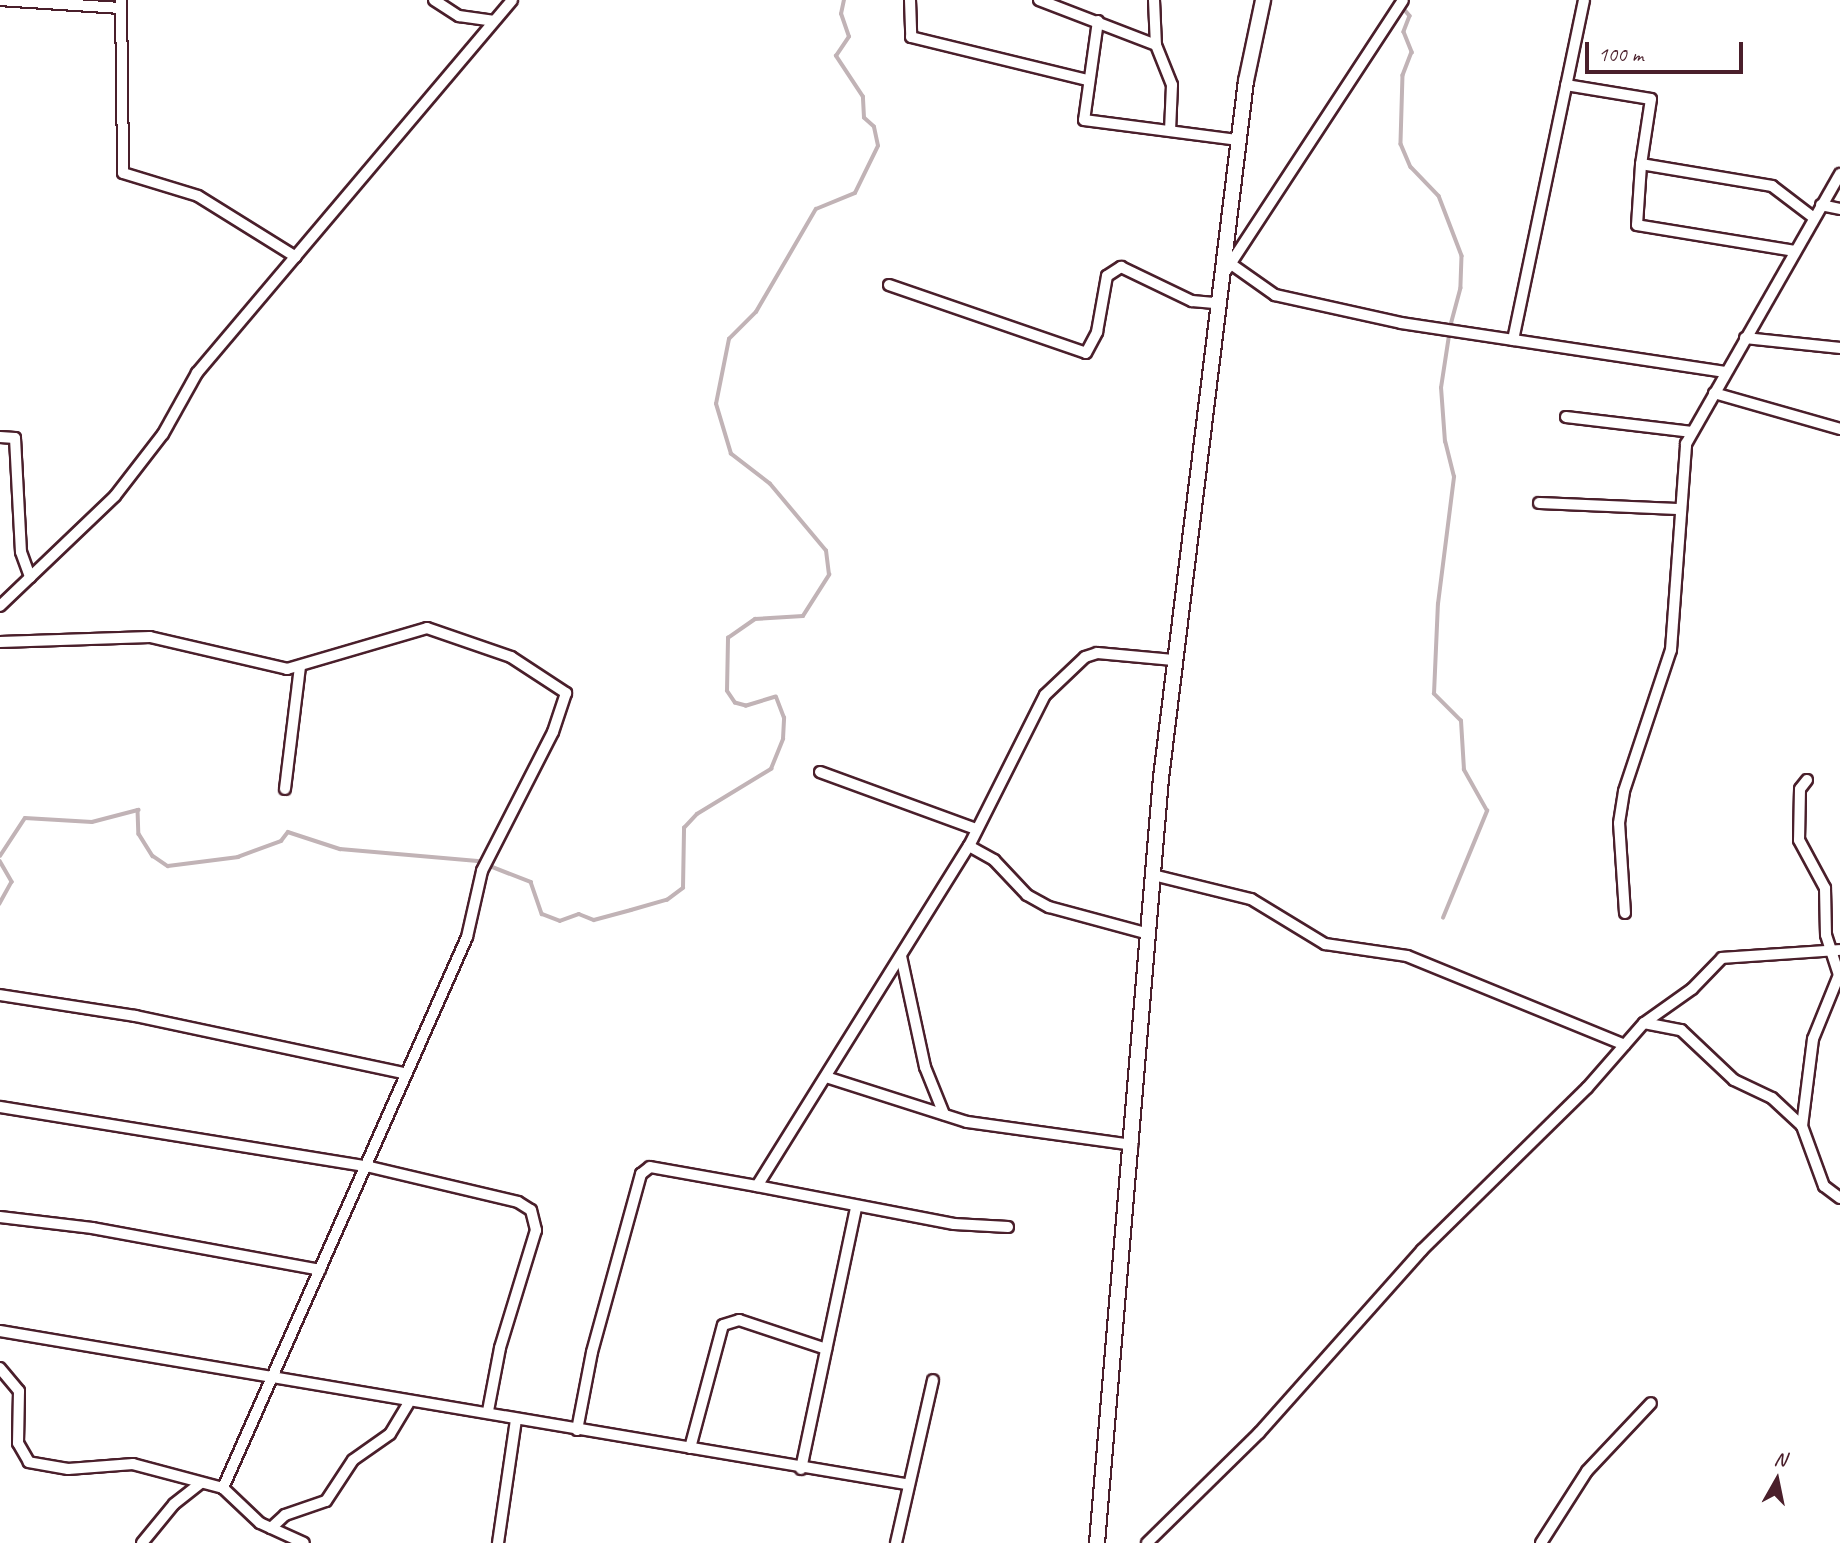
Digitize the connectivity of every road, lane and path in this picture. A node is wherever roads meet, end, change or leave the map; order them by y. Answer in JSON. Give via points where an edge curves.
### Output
{"nodes":[{"id":1,"x":0,"y":0,"type":"edge"},
{"id":2,"x":434,"y":0,"type":"edge"},
{"id":3,"x":512,"y":0,"type":"edge"},
{"id":4,"x":910,"y":0,"type":"edge"},
{"id":5,"x":1039,"y":0,"type":"edge"},
{"id":6,"x":1153,"y":0,"type":"edge"},
{"id":7,"x":1263,"y":0,"type":"edge"},
{"id":8,"x":1403,"y":0,"type":"edge"},
{"id":9,"x":1584,"y":0,"type":"edge"},
{"id":10,"x":121,"y":4,"type":"edge"},
{"id":11,"x":492,"y":21,"type":"junction"},
{"id":12,"x":1098,"y":21,"type":"junction"},
{"id":13,"x":1156,"y":45,"type":"junction"},
{"id":14,"x":1088,"y":80,"type":"junction"},
{"id":15,"x":1566,"y":85,"type":"junction"},
{"id":16,"x":1170,"y":130,"type":"junction"},
{"id":17,"x":1238,"y":140,"type":"junction"},
{"id":18,"x":1641,"y":164,"type":"junction"},
{"id":19,"x":1840,"y":174,"type":"edge"},
{"id":20,"x":1821,"y":205,"type":"junction"},
{"id":21,"x":1840,"y":209,"type":"edge"},
{"id":22,"x":1814,"y":218,"type":"junction"},
{"id":23,"x":1795,"y":251,"type":"junction"},
{"id":24,"x":296,"y":257,"type":"junction"},
{"id":25,"x":1231,"y":264,"type":"junction"},
{"id":26,"x":1220,"y":282,"type":"junction"},
{"id":27,"x":889,"y":285,"type":"dead end"},
{"id":28,"x":1217,"y":303,"type":"junction"},
{"id":29,"x":1745,"y":338,"type":"junction"},
{"id":30,"x":1513,"y":340,"type":"junction"},
{"id":31,"x":1840,"y":348,"type":"edge"},
{"id":32,"x":1725,"y":372,"type":"junction"},
{"id":33,"x":1714,"y":393,"type":"junction"},
{"id":34,"x":1566,"y":417,"type":"dead end"},
{"id":35,"x":1840,"y":429,"type":"edge"},
{"id":36,"x":1692,"y":432,"type":"junction"},
{"id":37,"x":0,"y":436,"type":"edge"},
{"id":38,"x":1539,"y":503,"type":"dead end"},
{"id":39,"x":1678,"y":509,"type":"junction"},
{"id":40,"x":30,"y":578,"type":"junction"},
{"id":41,"x":0,"y":606,"type":"edge"},
{"id":42,"x":0,"y":642,"type":"edge"},
{"id":43,"x":1174,"y":660,"type":"junction"},
{"id":44,"x":300,"y":667,"type":"junction"},
{"id":45,"x":820,"y":772,"type":"dead end"},
{"id":46,"x":1807,"y":780,"type":"dead end"},
{"id":47,"x":285,"y":789,"type":"dead end"},
{"id":48,"x":976,"y":829,"type":"junction"},
{"id":49,"x":969,"y":846,"type":"junction"},
{"id":50,"x":1153,"y":875,"type":"junction"},
{"id":51,"x":1625,"y":914,"type":"dead end"},
{"id":52,"x":1149,"y":934,"type":"junction"},
{"id":53,"x":1838,"y":951,"type":"edge"},
{"id":54,"x":901,"y":956,"type":"junction"},
{"id":55,"x":0,"y":995,"type":"edge"},
{"id":56,"x":1644,"y":1023,"type":"junction"},
{"id":57,"x":1625,"y":1045,"type":"junction"},
{"id":58,"x":403,"y":1073,"type":"junction"},
{"id":59,"x":826,"y":1077,"type":"junction"},
{"id":60,"x":0,"y":1107,"type":"edge"},
{"id":61,"x":944,"y":1114,"type":"junction"},
{"id":62,"x":1802,"y":1126,"type":"junction"},
{"id":63,"x":1132,"y":1145,"type":"junction"},
{"id":64,"x":366,"y":1166,"type":"junction"},
{"id":65,"x":757,"y":1186,"type":"junction"},
{"id":66,"x":1840,"y":1198,"type":"edge"},
{"id":67,"x":856,"y":1208,"type":"junction"},
{"id":68,"x":0,"y":1217,"type":"edge"},
{"id":69,"x":1008,"y":1227,"type":"dead end"},
{"id":70,"x":320,"y":1270,"type":"junction"},
{"id":71,"x":0,"y":1331,"type":"edge"},
{"id":72,"x":826,"y":1349,"type":"junction"},
{"id":73,"x":0,"y":1368,"type":"edge"},
{"id":74,"x":273,"y":1378,"type":"junction"},
{"id":75,"x":933,"y":1380,"type":"dead end"},
{"id":76,"x":1651,"y":1403,"type":"dead end"},
{"id":77,"x":408,"y":1404,"type":"junction"},
{"id":78,"x":488,"y":1411,"type":"junction"},
{"id":79,"x":516,"y":1419,"type":"junction"},
{"id":80,"x":577,"y":1430,"type":"junction"},
{"id":81,"x":690,"y":1448,"type":"junction"},
{"id":82,"x":801,"y":1469,"type":"junction"},
{"id":83,"x":200,"y":1484,"type":"junction"},
{"id":84,"x":906,"y":1484,"type":"junction"},
{"id":85,"x":223,"y":1488,"type":"junction"},
{"id":86,"x":271,"y":1528,"type":"junction"},
{"id":87,"x":1151,"y":1542,"type":"edge"},
{"id":88,"x":142,"y":1543,"type":"edge"},
{"id":89,"x":304,"y":1543,"type":"edge"},
{"id":90,"x":498,"y":1543,"type":"edge"},
{"id":91,"x":896,"y":1543,"type":"edge"},
{"id":92,"x":1097,"y":1543,"type":"edge"},
{"id":93,"x":1541,"y":1543,"type":"edge"}],
"edges":[{"from":1,"to":10,"type":"street"},
{"from":2,"to":11,"type":"street","via":[[459,16]]},
{"from":3,"to":11,"type":"street"},
{"from":4,"to":14,"type":"street","via":[[911,37]]},
{"from":5,"to":12,"type":"street"},
{"from":6,"to":13,"type":"street"},
{"from":7,"to":17,"type":"main road"},
{"from":8,"to":25,"type":"street"},
{"from":9,"to":15,"type":"street"},
{"from":10,"to":24,"type":"street","via":[[123,173],[198,196]]},
{"from":11,"to":24,"type":"street"},
{"from":12,"to":13,"type":"street"},
{"from":12,"to":14,"type":"street"},
{"from":13,"to":16,"type":"street","via":[[1172,85]]},
{"from":14,"to":16,"type":"street","via":[[1084,120]]},
{"from":15,"to":18,"type":"street","via":[[1651,99]]},
{"from":15,"to":30,"type":"street"},
{"from":16,"to":17,"type":"street"},
{"from":17,"to":26,"type":"main road"},
{"from":18,"to":22,"type":"street","via":[[1772,186]]},
{"from":18,"to":23,"type":"street","via":[[1637,225]]},
{"from":19,"to":20,"type":"street"},
{"from":20,"to":21,"type":"street"},
{"from":20,"to":22,"type":"street"},
{"from":22,"to":23,"type":"street"},
{"from":23,"to":29,"type":"street"},
{"from":24,"to":40,"type":"street","via":[[197,373],[163,434],[115,496]]},
{"from":25,"to":26,"type":"street"},
{"from":25,"to":30,"type":"street","via":[[1275,295],[1401,323]]},
{"from":26,"to":28,"type":"main road"},
{"from":27,"to":28,"type":"street","via":[[1086,353],[1097,332],[1107,276],[1121,267],[1192,301]]},
{"from":28,"to":43,"type":"main road"},
{"from":29,"to":31,"type":"street"},
{"from":29,"to":32,"type":"street"},
{"from":30,"to":32,"type":"street"},
{"from":32,"to":33,"type":"street"},
{"from":33,"to":35,"type":"street"},
{"from":33,"to":36,"type":"street"},
{"from":34,"to":36,"type":"street"},
{"from":36,"to":39,"type":"street","via":[[1686,444]]},
{"from":37,"to":40,"type":"street","via":[[14,437],[16,442],[21,552]]},
{"from":38,"to":39,"type":"street"},
{"from":39,"to":51,"type":"street","via":[[1671,650],[1624,791],[1619,823]]},
{"from":40,"to":41,"type":"street"},
{"from":42,"to":44,"type":"street","via":[[150,636],[254,663]]},
{"from":43,"to":48,"type":"street","via":[[1097,653],[1085,657],[1045,695]]},
{"from":43,"to":50,"type":"main road"},
{"from":44,"to":47,"type":"street"},
{"from":44,"to":58,"type":"street","via":[[427,628],[511,657],[566,690],[553,732],[482,872],[467,937]]},
{"from":45,"to":48,"type":"street"},
{"from":46,"to":53,"type":"street","via":[[1800,789],[1799,840],[1821,877],[1826,935]]},
{"from":48,"to":49,"type":"street"},
{"from":49,"to":52,"type":"street","via":[[994,860],[1027,895],[1049,907]]},
{"from":49,"to":54,"type":"street"},
{"from":50,"to":52,"type":"main road"},
{"from":50,"to":57,"type":"street","via":[[1251,899],[1325,944],[1407,956]]},
{"from":52,"to":63,"type":"main road"},
{"from":53,"to":56,"type":"street","via":[[1722,958],[1692,989]]},
{"from":53,"to":62,"type":"street","via":[[1839,975],[1813,1039]]},
{"from":54,"to":59,"type":"street"},
{"from":54,"to":61,"type":"street","via":[[925,1067]]},
{"from":55,"to":58,"type":"street","via":[[135,1016]]},
{"from":56,"to":57,"type":"street"},
{"from":56,"to":62,"type":"street","via":[[1681,1030],[1734,1080],[1772,1098]]},
{"from":57,"to":87,"type":"street","via":[[1422,1250],[1259,1433]]},
{"from":58,"to":64,"type":"street"},
{"from":59,"to":61,"type":"street"},
{"from":59,"to":65,"type":"street"},
{"from":60,"to":64,"type":"street"},
{"from":61,"to":63,"type":"street","via":[[967,1122]]},
{"from":62,"to":66,"type":"street","via":[[1825,1186]]},
{"from":63,"to":92,"type":"main road"},
{"from":64,"to":70,"type":"street"},
{"from":64,"to":78,"type":"street","via":[[518,1202],[536,1219]]},
{"from":65,"to":67,"type":"street"},
{"from":65,"to":80,"type":"street","via":[[650,1167],[641,1174],[592,1352]]},
{"from":67,"to":69,"type":"street"},
{"from":67,"to":72,"type":"street"},
{"from":68,"to":70,"type":"street","via":[[92,1228]]},
{"from":70,"to":74,"type":"street"},
{"from":71,"to":74,"type":"street"},
{"from":72,"to":81,"type":"street","via":[[739,1320],[723,1325]]},
{"from":72,"to":82,"type":"street"},
{"from":73,"to":83,"type":"street","via":[[19,1391],[18,1443],[29,1462],[68,1469],[133,1464]]},
{"from":74,"to":77,"type":"street"},
{"from":74,"to":85,"type":"street"},
{"from":75,"to":84,"type":"street"},
{"from":76,"to":93,"type":"street","via":[[1587,1471]]},
{"from":77,"to":78,"type":"street"},
{"from":77,"to":86,"type":"street","via":[[390,1434],[353,1460],[326,1501],[285,1515]]},
{"from":78,"to":79,"type":"street"},
{"from":79,"to":80,"type":"street"},
{"from":79,"to":90,"type":"street"},
{"from":80,"to":81,"type":"street"},
{"from":81,"to":82,"type":"street"},
{"from":82,"to":84,"type":"street"},
{"from":83,"to":85,"type":"street"},
{"from":83,"to":88,"type":"street","via":[[174,1504]]},
{"from":84,"to":91,"type":"street"},
{"from":85,"to":86,"type":"street"},
{"from":86,"to":89,"type":"street"}]}
